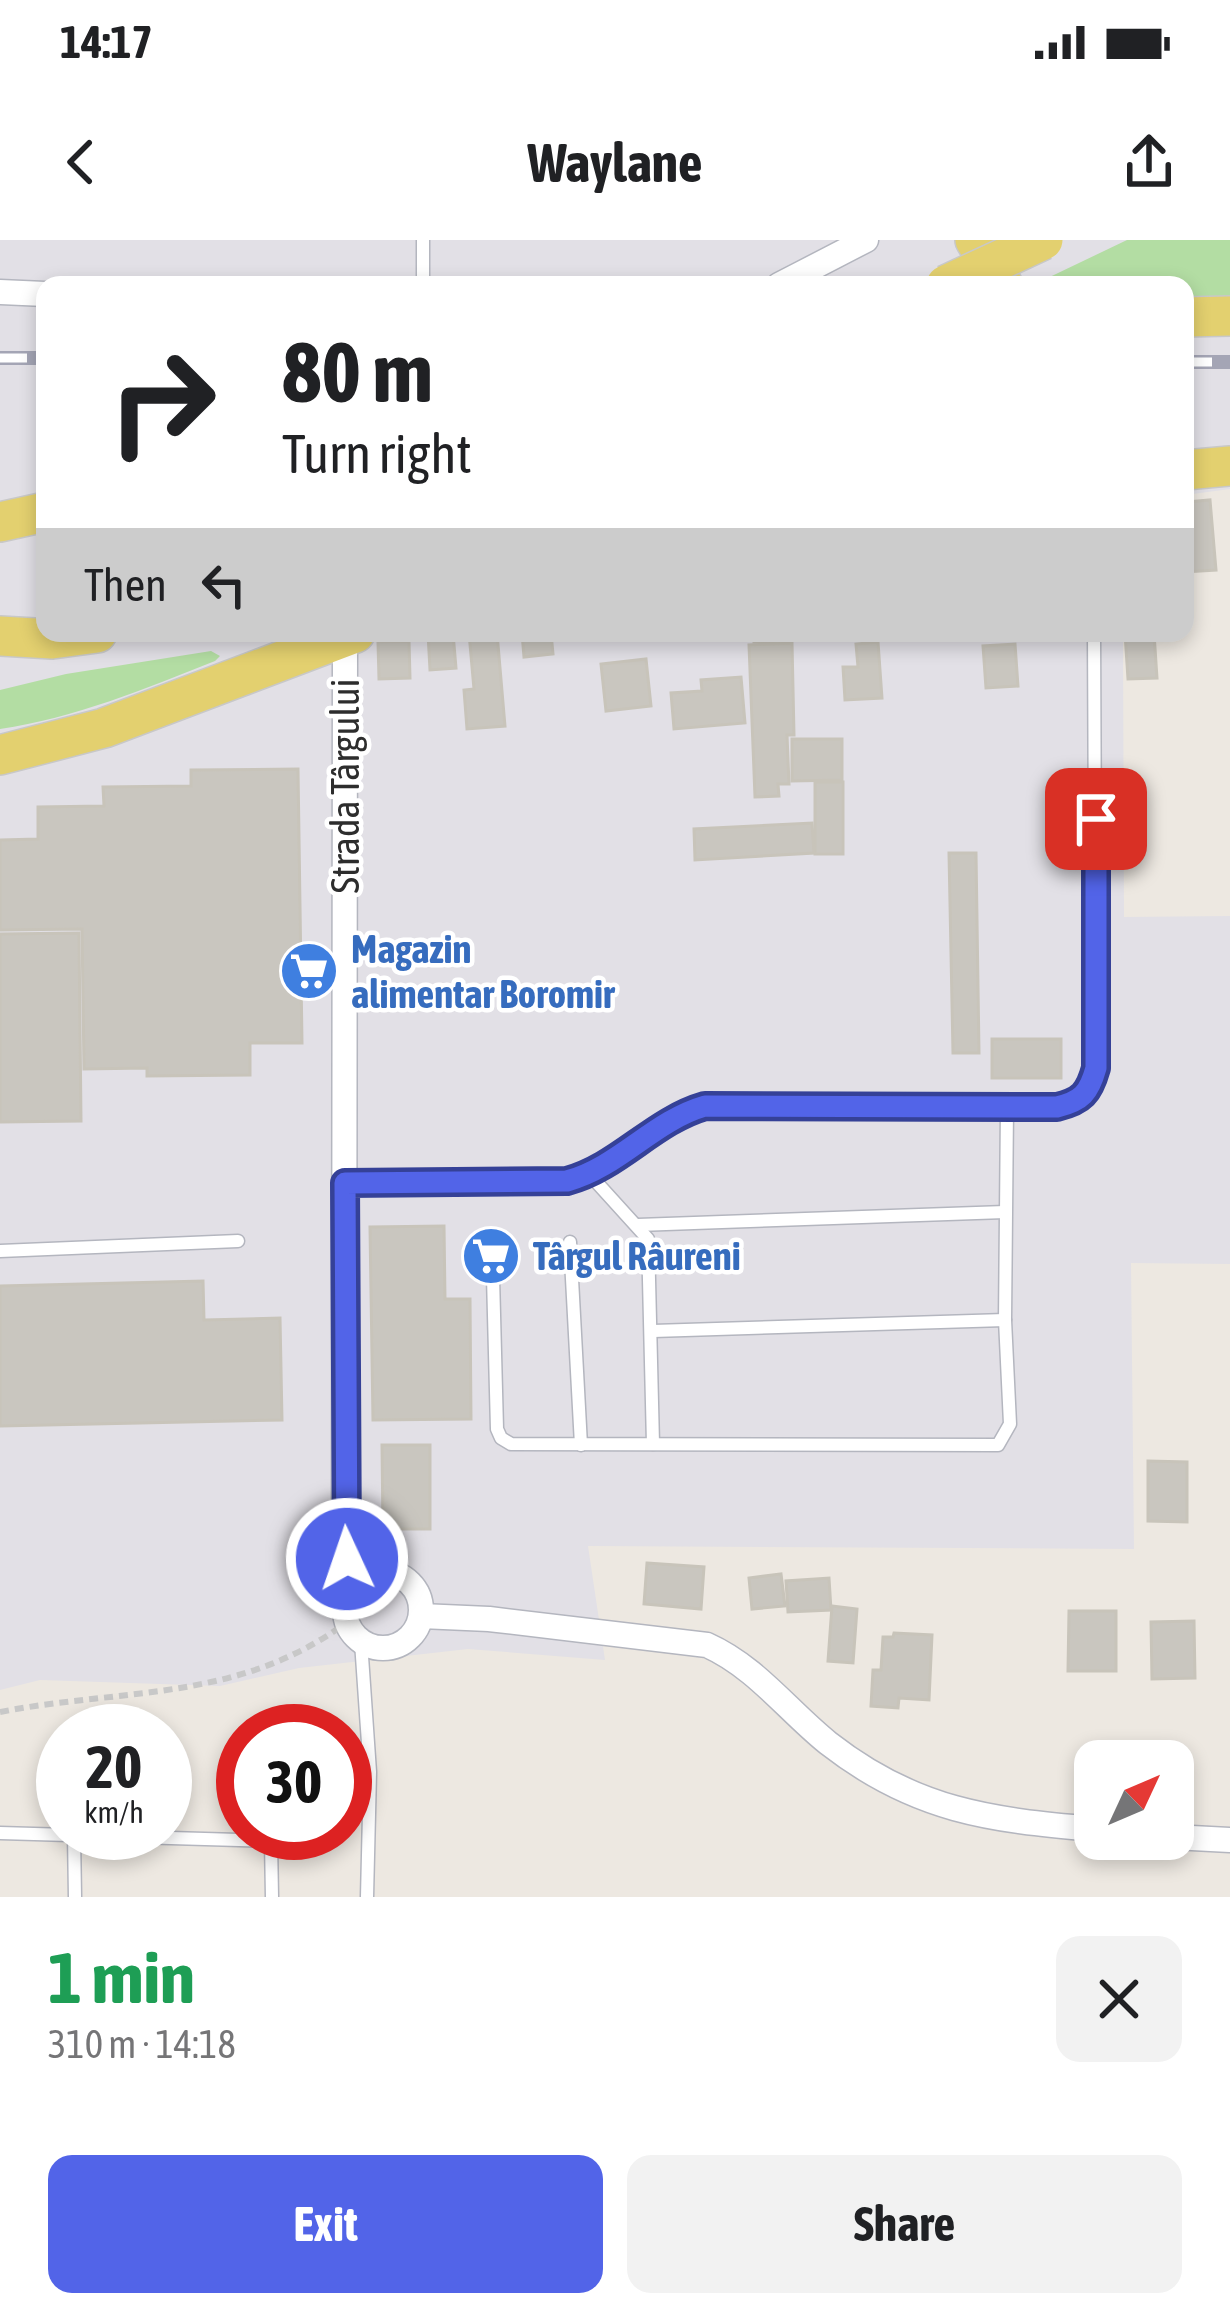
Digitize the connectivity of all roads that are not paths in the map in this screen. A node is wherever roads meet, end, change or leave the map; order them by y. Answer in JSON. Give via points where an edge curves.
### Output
{"nodes":[{"id":1,"x":423,"y":240,"type":"edge"},
{"id":2,"x":866,"y":240,"type":"edge"},
{"id":3,"x":975,"y":240,"type":"edge"},
{"id":4,"x":1043,"y":240,"type":"edge"},
{"id":5,"x":423,"y":276,"type":"edge"},
{"id":6,"x":796,"y":276,"type":"edge"},
{"id":7,"x":965,"y":276,"type":"edge"},
{"id":8,"x":997,"y":276,"type":"edge"},
{"id":9,"x":0,"y":292,"type":"edge"},
{"id":10,"x":36,"y":294,"type":"edge"},
{"id":11,"x":1230,"y":316,"type":"edge"},
{"id":12,"x":1194,"y":317,"type":"edge"},
{"id":13,"x":1230,"y":466,"type":"edge"},
{"id":14,"x":1194,"y":469,"type":"edge"},
{"id":15,"x":36,"y":514,"type":"edge"},
{"id":16,"x":0,"y":522,"type":"edge"},
{"id":17,"x":0,"y":636,"type":"edge"},
{"id":18,"x":36,"y":638,"type":"edge"},
{"id":19,"x":46,"y":642,"type":"edge"},
{"id":20,"x":331,"y":642,"type":"edge"},
{"id":21,"x":350,"y":642,"type":"edge"},
{"id":22,"x":1094,"y":642,"type":"edge"},
{"id":23,"x":0,"y":663,"type":"edge"},
{"id":24,"x":0,"y":755,"type":"edge"},
{"id":25,"x":1007,"y":1107,"type":"junction"},
{"id":26,"x":590,"y":1175,"type":"junction"},
{"id":27,"x":345,"y":1183,"type":"junction"},
{"id":28,"x":1005,"y":1212,"type":"junction"},
{"id":29,"x":638,"y":1226,"type":"junction"},
{"id":30,"x":238,"y":1241,"type":"dead end"},
{"id":31,"x":570,"y":1242,"type":"dead end"},
{"id":32,"x":0,"y":1251,"type":"edge"},
{"id":33,"x":493,"y":1277,"type":"dead end"},
{"id":34,"x":1005,"y":1319,"type":"junction"},
{"id":35,"x":653,"y":1331,"type":"junction"},
{"id":36,"x":581,"y":1444,"type":"junction"},
{"id":37,"x":653,"y":1444,"type":"junction"},
{"id":38,"x":358,"y":1581,"type":"junction"},
{"id":39,"x":421,"y":1616,"type":"junction"},
{"id":40,"x":354,"y":1632,"type":"junction"},
{"id":41,"x":1074,"y":1827,"type":"edge"},
{"id":42,"x":0,"y":1833,"type":"edge"},
{"id":43,"x":36,"y":1834,"type":"edge"},
{"id":44,"x":1194,"y":1838,"type":"edge"},
{"id":45,"x":192,"y":1839,"type":"edge"},
{"id":46,"x":1230,"y":1840,"type":"edge"},
{"id":47,"x":75,"y":1860,"type":"edge"},
{"id":48,"x":76,"y":1897,"type":"edge"},
{"id":49,"x":272,"y":1897,"type":"edge"},
{"id":50,"x":367,"y":1897,"type":"edge"}],
"edges":[{"from":1,"to":5,"type":"lane"},
{"from":2,"to":6,"type":"street"},
{"from":3,"to":8,"type":"main road"},
{"from":4,"to":7,"type":"main road","bridge":true},
{"from":9,"to":10,"type":"street"},
{"from":11,"to":12,"type":"main road"},
{"from":13,"to":14,"type":"main road"},
{"from":15,"to":16,"type":"main road"},
{"from":17,"to":18,"type":"main road"},
{"from":19,"to":23,"type":"main road"},
{"from":20,"to":24,"type":"main road","via":[[104,728]]},
{"from":21,"to":27,"type":"street","name":"Strada Târgului"},
{"from":22,"to":25,"type":"lane","via":[[1096,1068],[1078,1102]]},
{"from":25,"to":26,"type":"lane","via":[[705,1106],[679,1113]]},
{"from":25,"to":28,"type":"lane"},
{"from":26,"to":27,"type":"lane"},
{"from":26,"to":29,"type":"lane"},
{"from":27,"to":38,"type":"street","name":"Strada Târgului","via":[[344,1546]]},
{"from":28,"to":29,"type":"lane"},
{"from":28,"to":34,"type":"lane"},
{"from":29,"to":35,"type":"lane","via":[[648,1239]]},
{"from":30,"to":32,"type":"lane"},
{"from":31,"to":36,"type":"lane"},
{"from":33,"to":36,"type":"lane","via":[[496,1429],[511,1444]]},
{"from":34,"to":35,"type":"lane"},
{"from":34,"to":37,"type":"lane","via":[[1010,1424],[998,1445]]},
{"from":35,"to":37,"type":"lane"},
{"from":36,"to":37,"type":"lane"},
{"from":38,"to":39,"type":"street","via":[[395,1574],[416,1590]]},
{"from":38,"to":40,"type":"street","via":[[349,1593]]},
{"from":39,"to":40,"type":"street","via":[[412,1636],[393,1647]]},
{"from":39,"to":41,"type":"street","via":[[707,1646],[736,1658],[870,1774],[910,1794],[968,1815]]},
{"from":40,"to":50,"type":"lane","via":[[370,1772]]},
{"from":42,"to":43,"type":"lane"},
{"from":44,"to":46,"type":"street"},
{"from":45,"to":49,"type":"lane","via":[[271,1841]]},
{"from":47,"to":48,"type":"lane"}]}
